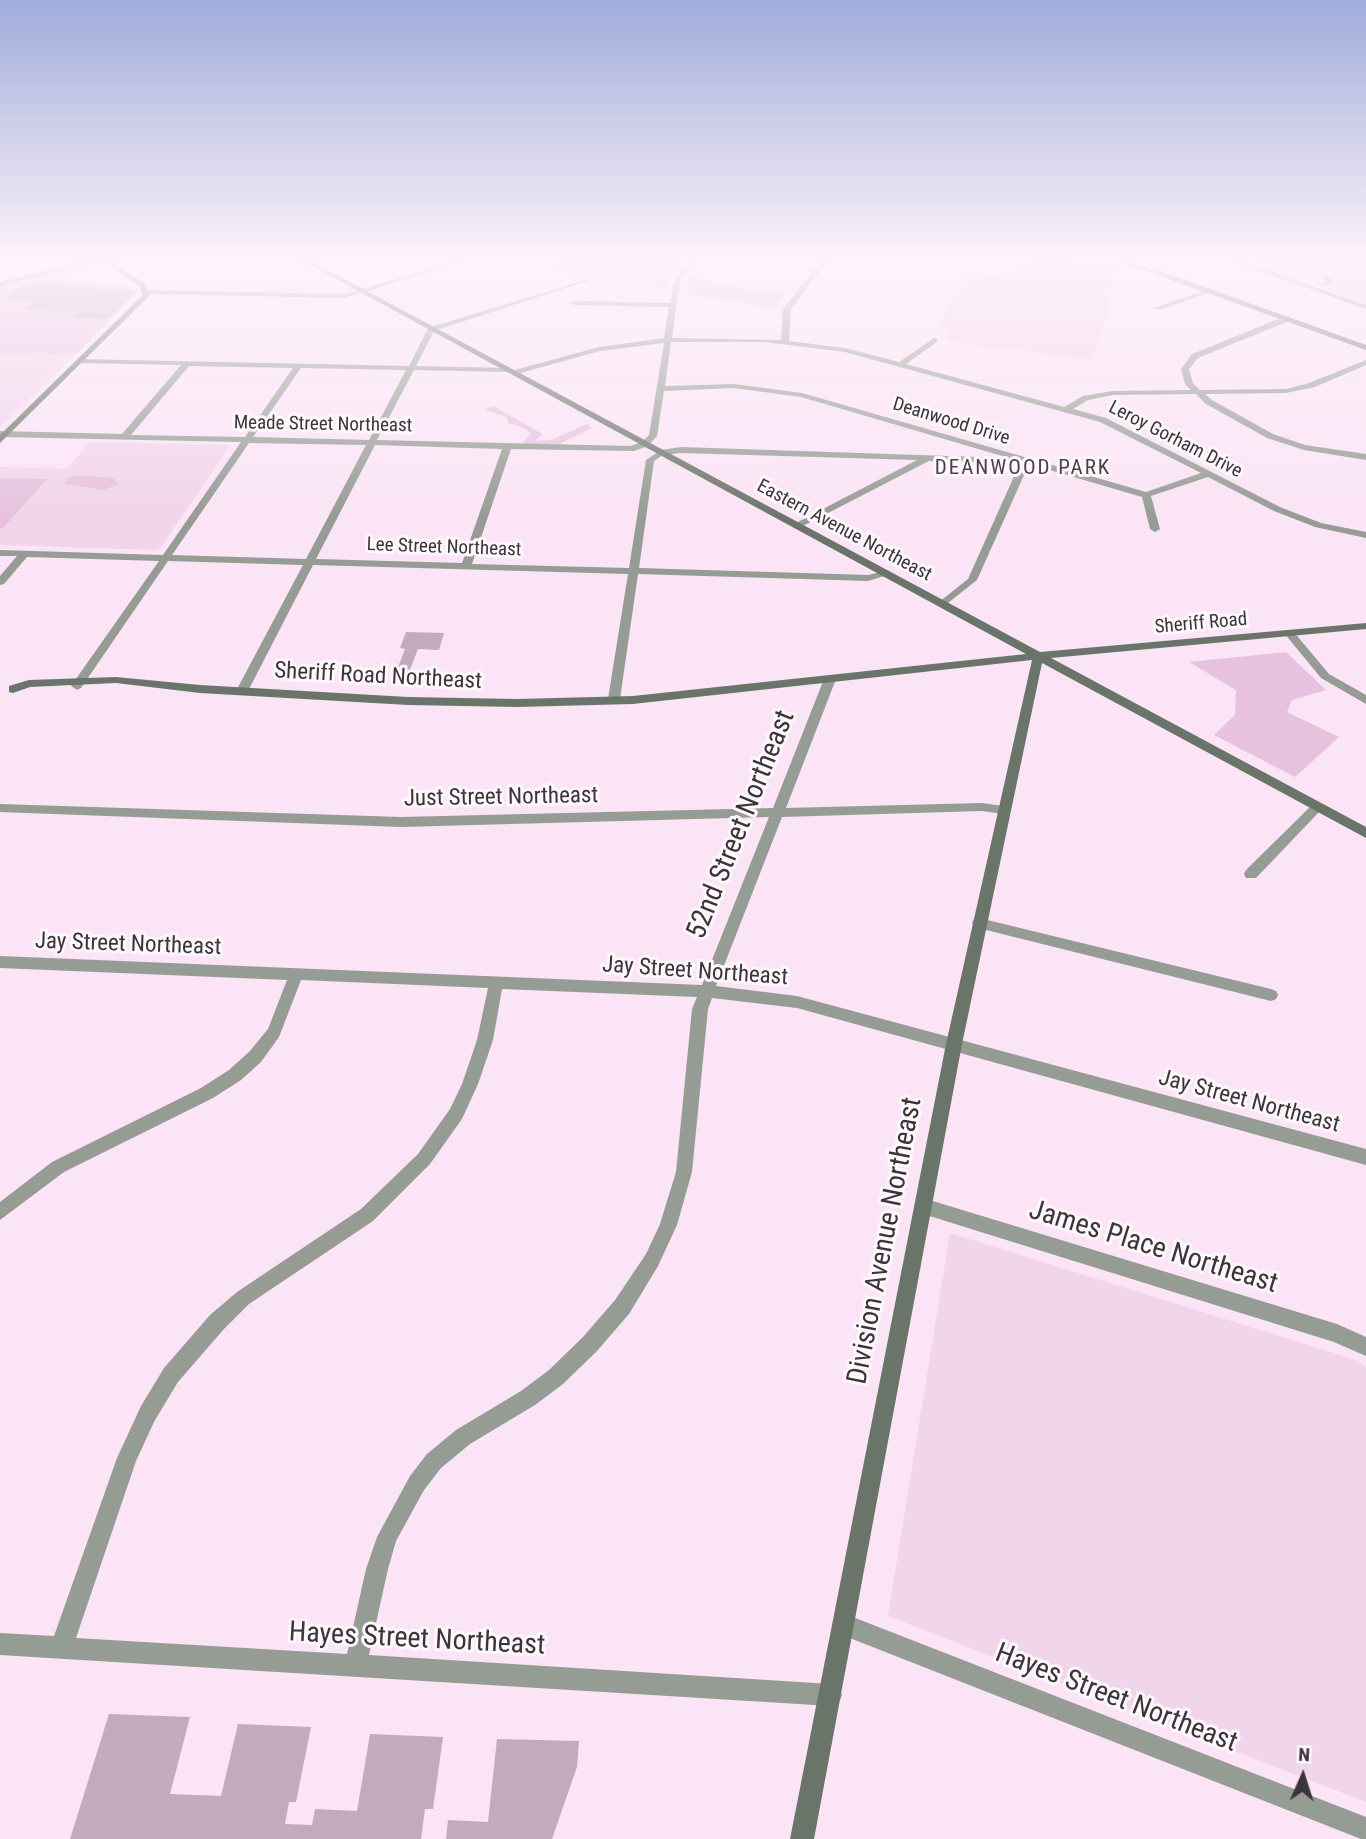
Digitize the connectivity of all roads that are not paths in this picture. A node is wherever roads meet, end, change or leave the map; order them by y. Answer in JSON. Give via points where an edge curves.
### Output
{"nodes":[{"id":1,"x":94,"y":347,"type":"edge"},
{"id":2,"x":422,"y":347,"type":"edge"},
{"id":3,"x":463,"y":347,"type":"edge"},
{"id":4,"x":615,"y":347,"type":"edge"},
{"id":5,"x":668,"y":347,"type":"edge"},
{"id":6,"x":824,"y":347,"type":"edge"},
{"id":7,"x":925,"y":347,"type":"edge"},
{"id":8,"x":1218,"y":347,"type":"edge"},
{"id":9,"x":80,"y":361,"type":"junction"},
{"id":10,"x":1366,"y":362,"type":"edge"},
{"id":11,"x":187,"y":363,"type":"junction"},
{"id":12,"x":902,"y":364,"type":"junction"},
{"id":13,"x":298,"y":366,"type":"junction"},
{"id":14,"x":411,"y":368,"type":"junction"},
{"id":15,"x":510,"y":372,"type":"junction"},
{"id":16,"x":661,"y":389,"type":"junction"},
{"id":17,"x":1196,"y":393,"type":"junction"},
{"id":18,"x":1067,"y":409,"type":"junction"},
{"id":19,"x":2,"y":436,"type":"edge"},
{"id":20,"x":946,"y":436,"type":"junction"},
{"id":21,"x":124,"y":437,"type":"junction"},
{"id":22,"x":246,"y":440,"type":"junction"},
{"id":23,"x":372,"y":443,"type":"junction"},
{"id":24,"x":645,"y":444,"type":"junction"},
{"id":25,"x":507,"y":447,"type":"junction"},
{"id":26,"x":660,"y":453,"type":"junction"},
{"id":27,"x":1366,"y":457,"type":"edge"},
{"id":28,"x":929,"y":458,"type":"junction"},
{"id":29,"x":1026,"y":461,"type":"junction"},
{"id":30,"x":1208,"y":474,"type":"junction"},
{"id":31,"x":1146,"y":495,"type":"junction"},
{"id":32,"x":797,"y":526,"type":"junction"},
{"id":33,"x":1155,"y":529,"type":"dead end"},
{"id":34,"x":1366,"y":535,"type":"edge"},
{"id":35,"x":0,"y":553,"type":"edge"},
{"id":36,"x":24,"y":554,"type":"junction"},
{"id":37,"x":165,"y":558,"type":"junction"},
{"id":38,"x":309,"y":562,"type":"junction"},
{"id":39,"x":466,"y":567,"type":"junction"},
{"id":40,"x":633,"y":571,"type":"junction"},
{"id":41,"x":887,"y":574,"type":"junction"},
{"id":42,"x":0,"y":582,"type":"edge"},
{"id":43,"x":943,"y":604,"type":"junction"},
{"id":44,"x":1366,"y":626,"type":"edge"},
{"id":45,"x":1289,"y":633,"type":"junction"},
{"id":46,"x":1038,"y":656,"type":"junction"},
{"id":47,"x":830,"y":679,"type":"junction"},
{"id":48,"x":79,"y":683,"type":"junction"},
{"id":49,"x":0,"y":690,"type":"edge"},
{"id":50,"x":1366,"y":690,"type":"edge"},
{"id":51,"x":242,"y":691,"type":"junction"},
{"id":52,"x":1349,"y":692,"type":"junction"},
{"id":53,"x":614,"y":699,"type":"junction"},
{"id":54,"x":1366,"y":700,"type":"edge"},
{"id":55,"x":1317,"y":807,"type":"junction"},
{"id":56,"x":0,"y":808,"type":"edge"},
{"id":57,"x":1003,"y":810,"type":"junction"},
{"id":58,"x":779,"y":812,"type":"junction"},
{"id":59,"x":1366,"y":833,"type":"edge"},
{"id":60,"x":1251,"y":874,"type":"dead end"},
{"id":61,"x":979,"y":923,"type":"junction"},
{"id":62,"x":0,"y":962,"type":"edge"},
{"id":63,"x":296,"y":974,"type":"junction"},
{"id":64,"x":496,"y":983,"type":"junction"},
{"id":65,"x":706,"y":991,"type":"junction"},
{"id":66,"x":1271,"y":995,"type":"dead end"},
{"id":67,"x":954,"y":1044,"type":"junction"},
{"id":68,"x":1366,"y":1157,"type":"edge"},
{"id":69,"x":923,"y":1206,"type":"junction"},
{"id":70,"x":0,"y":1212,"type":"edge"},
{"id":71,"x":1366,"y":1347,"type":"edge"},
{"id":72,"x":845,"y":1625,"type":"junction"},
{"id":73,"x":0,"y":1644,"type":"edge"},
{"id":74,"x":61,"y":1648,"type":"junction"},
{"id":75,"x":355,"y":1666,"type":"junction"},
{"id":76,"x":831,"y":1695,"type":"junction"},
{"id":77,"x":1366,"y":1829,"type":"edge"},
{"id":78,"x":802,"y":1839,"type":"edge"}],
"edges":[{"from":1,"to":9,"type":"main road"},
{"from":2,"to":14,"type":"street"},
{"from":3,"to":15,"type":"main road","name":"Eastern Avenue Northeast"},
{"from":4,"to":15,"type":"street","name":"Leroy Gorham Drive"},
{"from":5,"to":16,"type":"street"},
{"from":6,"to":12,"type":"street","name":"Leroy Gorham Drive"},
{"from":7,"to":12,"type":"street"},
{"from":8,"to":17,"type":"street","via":[[1195,356],[1184,372]]},
{"from":9,"to":11,"type":"street","name":"Leroy Gorham Drive"},
{"from":9,"to":19,"type":"main road"},
{"from":10,"to":17,"type":"street","via":[[1286,391]]},
{"from":11,"to":13,"type":"street","name":"Leroy Gorham Drive"},
{"from":11,"to":21,"type":"street"},
{"from":12,"to":18,"type":"street","name":"Leroy Gorham Drive"},
{"from":13,"to":14,"type":"street","name":"Leroy Gorham Drive"},
{"from":13,"to":22,"type":"street"},
{"from":14,"to":15,"type":"street","name":"Leroy Gorham Drive"},
{"from":14,"to":23,"type":"street"},
{"from":15,"to":24,"type":"main road","name":"Eastern Avenue Northeast"},
{"from":16,"to":20,"type":"street","name":"Deanwood Drive","via":[[734,386],[780,391]]},
{"from":16,"to":24,"type":"street","via":[[653,436]]},
{"from":17,"to":18,"type":"street","via":[[1113,393],[1086,398]]},
{"from":17,"to":27,"type":"street","via":[[1270,436]]},
{"from":18,"to":30,"type":"street","name":"Leroy Gorham Drive","via":[[1128,431]]},
{"from":19,"to":21,"type":"street","name":"Meade Street Northeast"},
{"from":20,"to":28,"type":"street","via":[[948,448]]},
{"from":20,"to":29,"type":"street","name":"Deanwood Drive"},
{"from":21,"to":22,"type":"street","name":"Meade Street Northeast"},
{"from":22,"to":23,"type":"street","name":"Meade Street Northeast"},
{"from":22,"to":37,"type":"street"},
{"from":23,"to":25,"type":"street","name":"Meade Street Northeast"},
{"from":23,"to":38,"type":"street"},
{"from":24,"to":25,"type":"street","name":"Meade Street Northeast","via":[[631,449]]},
{"from":24,"to":26,"type":"main road","name":"Eastern Avenue Northeast"},
{"from":25,"to":39,"type":"street"},
{"from":26,"to":28,"type":"street"},
{"from":26,"to":32,"type":"main road","name":"Eastern Avenue Northeast"},
{"from":26,"to":40,"type":"street","via":[[650,460]]},
{"from":28,"to":29,"type":"street"},
{"from":28,"to":32,"type":"street"},
{"from":29,"to":31,"type":"street","name":"Deanwood Drive"},
{"from":29,"to":43,"type":"street","via":[[972,580]]},
{"from":30,"to":31,"type":"street"},
{"from":30,"to":34,"type":"street","name":"Leroy Gorham Drive","via":[[1297,518]]},
{"from":31,"to":33,"type":"street"},
{"from":32,"to":41,"type":"main road","name":"Eastern Avenue Northeast"},
{"from":35,"to":36,"type":"street","name":"Lee Street Northeast"},
{"from":36,"to":37,"type":"street","name":"Lee Street Northeast"},
{"from":36,"to":42,"type":"street"},
{"from":37,"to":38,"type":"street","name":"Lee Street Northeast"},
{"from":37,"to":48,"type":"street"},
{"from":38,"to":39,"type":"street","name":"Lee Street Northeast"},
{"from":38,"to":51,"type":"street"},
{"from":39,"to":40,"type":"street","name":"Lee Street Northeast"},
{"from":40,"to":41,"type":"street","name":"Lee Street Northeast","via":[[868,578]]},
{"from":40,"to":53,"type":"street"},
{"from":41,"to":43,"type":"main road","name":"Eastern Avenue Northeast"},
{"from":43,"to":46,"type":"main road","name":"Eastern Avenue Northeast"},
{"from":44,"to":45,"type":"main road","name":"Sheriff Road"},
{"from":45,"to":46,"type":"main road","name":"Sheriff Road"},
{"from":45,"to":52,"type":"street","via":[[1325,676]]},
{"from":46,"to":47,"type":"main road","name":"Sheriff Road Northeast"},
{"from":46,"to":55,"type":"main road","name":"Eastern Avenue Northeast"},
{"from":46,"to":57,"type":"main road","name":"Division Avenue Northeast"},
{"from":47,"to":53,"type":"main road","name":"Sheriff Road Northeast"},
{"from":47,"to":58,"type":"street","name":"52nd Street Northeast"},
{"from":48,"to":49,"type":"main road","name":"Sheriff Road Northeast"},
{"from":48,"to":51,"type":"main road","name":"Sheriff Road Northeast"},
{"from":50,"to":52,"type":"street"},
{"from":51,"to":53,"type":"main road","name":"Sheriff Road Northeast","via":[[436,702]]},
{"from":52,"to":54,"type":"street"},
{"from":55,"to":59,"type":"main road","name":"Eastern Avenue Northeast"},
{"from":55,"to":60,"type":"street"},
{"from":56,"to":58,"type":"street","name":"Just Street Northeast","via":[[401,822]]},
{"from":57,"to":58,"type":"street","name":"Just Street Northeast"},
{"from":57,"to":61,"type":"main road","name":"Division Avenue Northeast"},
{"from":58,"to":65,"type":"street","name":"52nd Street Northeast"},
{"from":61,"to":66,"type":"street"},
{"from":61,"to":67,"type":"main road","name":"Division Avenue Northeast"},
{"from":62,"to":63,"type":"street","name":"Jay Street Northeast"},
{"from":63,"to":64,"type":"street","name":"Jay Street Northeast"},
{"from":63,"to":70,"type":"street","via":[[274,1032],[236,1075],[58,1167]]},
{"from":64,"to":65,"type":"street","name":"Jay Street Northeast"},
{"from":64,"to":74,"type":"street","via":[[485,1040],[470,1084],[456,1114],[424,1159],[367,1215],[243,1298],[171,1375],[127,1458]]},
{"from":65,"to":67,"type":"street","name":"Jay Street Northeast","via":[[797,1002]]},
{"from":65,"to":75,"type":"street","name":"52nd Street Northeast","via":[[700,1009],[684,1172],[652,1260],[622,1307],[582,1352],[528,1398],[463,1437],[434,1461],[417,1483],[387,1537]]},
{"from":67,"to":68,"type":"street","name":"Jay Street Northeast"},
{"from":67,"to":69,"type":"main road","name":"Division Avenue Northeast"},
{"from":69,"to":71,"type":"street","name":"James Place Northeast","via":[[1337,1333]]},
{"from":69,"to":72,"type":"main road","name":"Division Avenue Northeast"},
{"from":72,"to":76,"type":"main road","name":"Division Avenue Northeast"},
{"from":72,"to":77,"type":"street","name":"Hayes Street Northeast"},
{"from":73,"to":74,"type":"street","name":"Hayes Street Northeast"},
{"from":74,"to":75,"type":"street","name":"Hayes Street Northeast"},
{"from":75,"to":76,"type":"street","name":"Hayes Street Northeast"},
{"from":76,"to":78,"type":"main road","name":"Division Avenue Northeast"}]}
